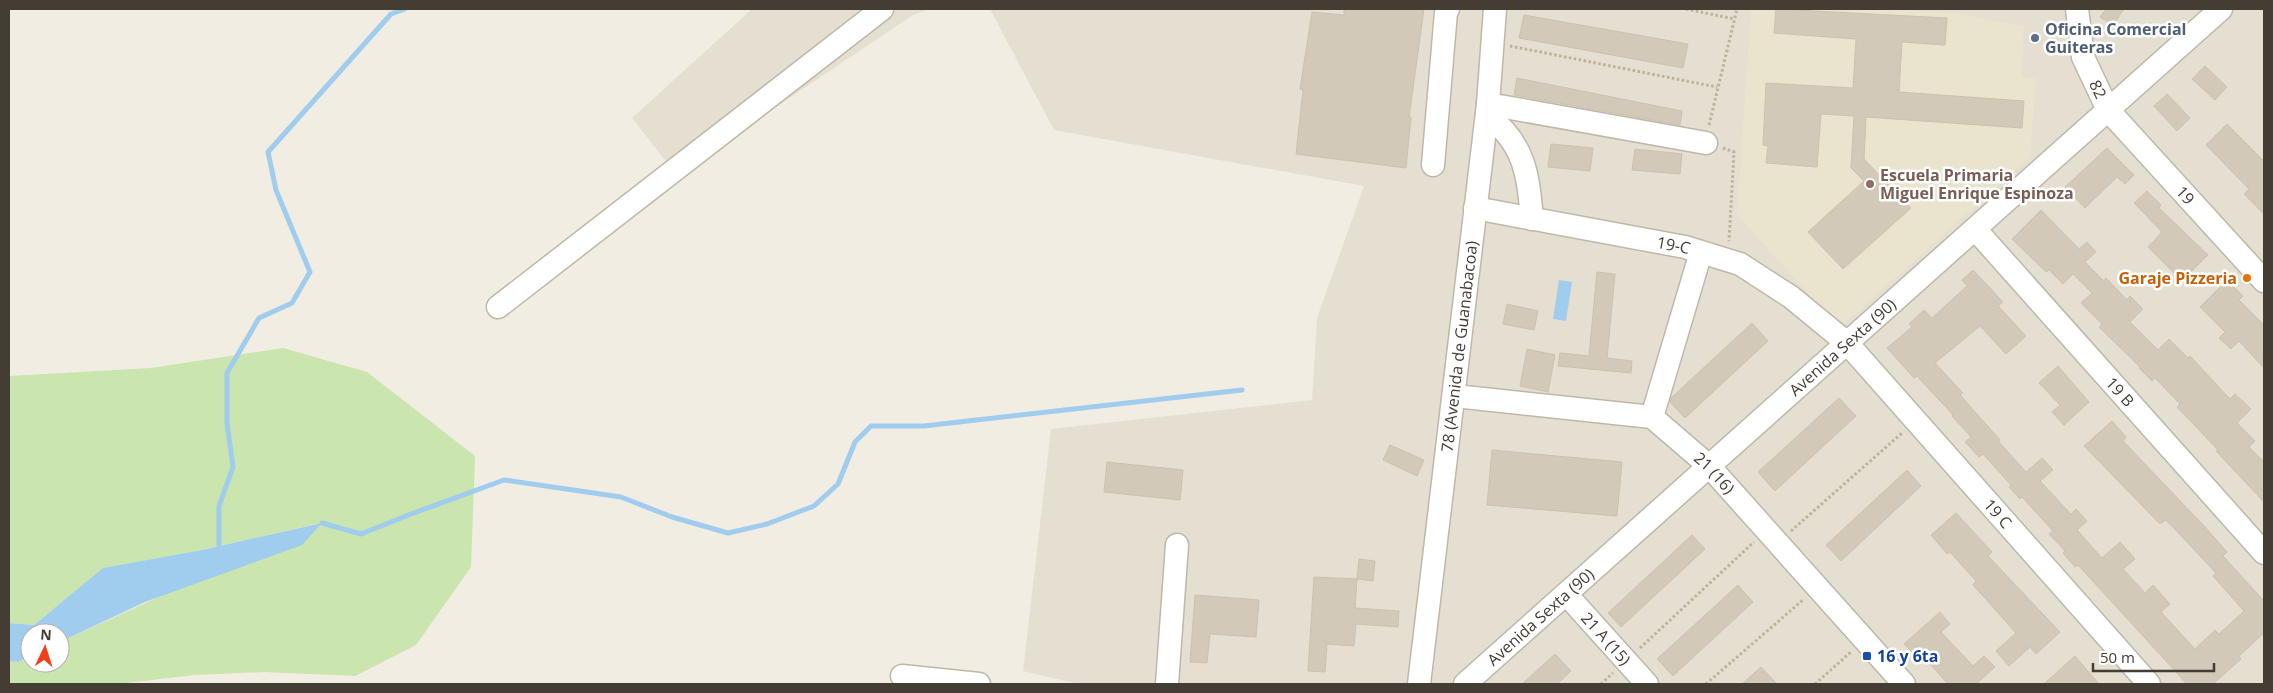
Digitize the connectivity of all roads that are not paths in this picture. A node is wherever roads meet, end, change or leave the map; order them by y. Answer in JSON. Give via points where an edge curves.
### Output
{"nodes":[{"id":1,"x":882,"y":9,"type":"edge"},
{"id":2,"x":1448,"y":9,"type":"edge"},
{"id":3,"x":1495,"y":9,"type":"edge"},
{"id":4,"x":2077,"y":9,"type":"edge"},
{"id":5,"x":2221,"y":9,"type":"edge"},
{"id":6,"x":1487,"y":109,"type":"junction"},
{"id":7,"x":2108,"y":110,"type":"junction"},
{"id":8,"x":1706,"y":142,"type":"road end"},
{"id":9,"x":1433,"y":165,"type":"dead end"},
{"id":10,"x":1475,"y":208,"type":"junction"},
{"id":11,"x":1532,"y":219,"type":"junction"},
{"id":12,"x":1975,"y":229,"type":"junction"},
{"id":13,"x":1701,"y":252,"type":"junction"},
{"id":14,"x":2264,"y":281,"type":"edge"},
{"id":15,"x":498,"y":307,"type":"dead end"},
{"id":16,"x":1846,"y":343,"type":"junction"},
{"id":17,"x":1454,"y":396,"type":"junction"},
{"id":18,"x":1652,"y":417,"type":"junction"},
{"id":19,"x":1709,"y":466,"type":"junction"},
{"id":20,"x":1177,"y":545,"type":"dead end"},
{"id":21,"x":2264,"y":553,"type":"edge"},
{"id":22,"x":1566,"y":594,"type":"junction"},
{"id":23,"x":902,"y":676,"type":"dead end"},
{"id":24,"x":979,"y":684,"type":"edge"},
{"id":25,"x":1167,"y":684,"type":"edge"},
{"id":26,"x":1420,"y":684,"type":"edge"},
{"id":27,"x":1465,"y":684,"type":"edge"},
{"id":28,"x":1647,"y":684,"type":"edge"},
{"id":29,"x":1904,"y":684,"type":"edge"},
{"id":30,"x":2149,"y":684,"type":"edge"}],
"edges":[{"from":1,"to":15,"type":"street"},
{"from":2,"to":9,"type":"street"},
{"from":3,"to":6,"type":"street","name":"78 (Avenida de Guanabacoa)"},
{"from":4,"to":7,"type":"street","name":"82","via":[[2083,57]]},
{"from":5,"to":7,"type":"street","name":"Avenida Sexta (90)"},
{"from":6,"to":8,"type":"street"},
{"from":6,"to":10,"type":"street","name":"78 (Avenida de Guanabacoa)"},
{"from":6,"to":11,"type":"street","via":[[1523,160]]},
{"from":7,"to":12,"type":"street","name":"Avenida Sexta (90)"},
{"from":7,"to":14,"type":"street","name":"19"},
{"from":10,"to":11,"type":"street","name":"19-C"},
{"from":10,"to":17,"type":"street","name":"78 (Avenida de Guanabacoa)"},
{"from":11,"to":13,"type":"street","name":"19-C"},
{"from":12,"to":16,"type":"street","name":"Avenida Sexta (90)"},
{"from":12,"to":21,"type":"street","name":"19 B"},
{"from":13,"to":16,"type":"street","name":"19-C","via":[[1740,264],[1791,297]]},
{"from":13,"to":18,"type":"street"},
{"from":16,"to":19,"type":"street","name":"Avenida Sexta (90)"},
{"from":16,"to":30,"type":"street","name":"19 C"},
{"from":17,"to":18,"type":"street"},
{"from":17,"to":26,"type":"street","name":"78 (Avenida de Guanabacoa)"},
{"from":18,"to":19,"type":"street","name":"21 (16)"},
{"from":19,"to":22,"type":"street","name":"Avenida Sexta (90)"},
{"from":19,"to":29,"type":"street","name":"21 (16)"},
{"from":20,"to":25,"type":"street"},
{"from":22,"to":27,"type":"street","name":"Avenida Sexta (90)"},
{"from":22,"to":28,"type":"street","name":"21 A (15)"},
{"from":23,"to":24,"type":"street"}]}
